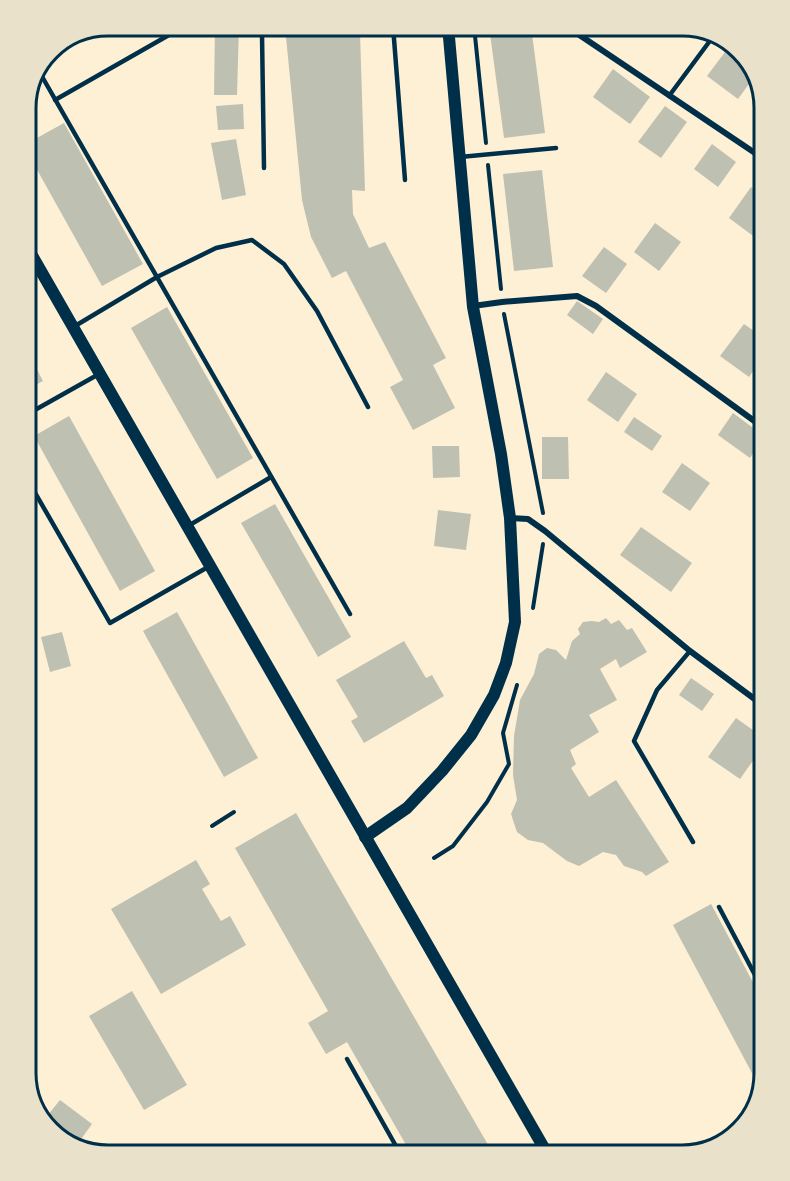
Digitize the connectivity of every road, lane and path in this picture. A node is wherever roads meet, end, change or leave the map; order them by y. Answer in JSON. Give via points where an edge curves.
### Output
{"nodes":[{"id":1,"x":167,"y":36,"type":"edge"},
{"id":2,"x":262,"y":36,"type":"edge"},
{"id":3,"x":394,"y":36,"type":"edge"},
{"id":4,"x":449,"y":36,"type":"edge"},
{"id":5,"x":581,"y":36,"type":"edge"},
{"id":6,"x":709,"y":42,"type":"edge"},
{"id":7,"x":42,"y":77,"type":"edge"},
{"id":8,"x":669,"y":96,"type":"junction"},
{"id":9,"x":55,"y":100,"type":"junction"},
{"id":10,"x":556,"y":148,"type":"dead end"},
{"id":11,"x":754,"y":152,"type":"edge"},
{"id":12,"x":460,"y":157,"type":"junction"},
{"id":13,"x":264,"y":168,"type":"dead end"},
{"id":14,"x":405,"y":180,"type":"dead end"},
{"id":15,"x":36,"y":264,"type":"edge"},
{"id":16,"x":157,"y":277,"type":"junction"},
{"id":17,"x":473,"y":307,"type":"junction"},
{"id":18,"x":72,"y":327,"type":"junction"},
{"id":19,"x":99,"y":374,"type":"junction"},
{"id":20,"x":368,"y":407,"type":"dead end"},
{"id":21,"x":36,"y":409,"type":"edge"},
{"id":22,"x":754,"y":420,"type":"edge"},
{"id":23,"x":271,"y":477,"type":"junction"},
{"id":24,"x":36,"y":494,"type":"edge"},
{"id":25,"x":510,"y":518,"type":"junction"},
{"id":26,"x":187,"y":526,"type":"junction"},
{"id":27,"x":210,"y":566,"type":"junction"},
{"id":28,"x":350,"y":614,"type":"dead end"},
{"id":29,"x":690,"y":651,"type":"junction"},
{"id":30,"x":754,"y":698,"type":"edge"},
{"id":31,"x":234,"y":812,"type":"dead end"},
{"id":32,"x":212,"y":826,"type":"dead end"},
{"id":33,"x":365,"y":837,"type":"junction"},
{"id":34,"x":693,"y":842,"type":"dead end"},
{"id":35,"x":719,"y":907,"type":"dead end"},
{"id":36,"x":754,"y":972,"type":"edge"},
{"id":37,"x":347,"y":1059,"type":"dead end"},
{"id":38,"x":395,"y":1145,"type":"edge"},
{"id":39,"x":542,"y":1145,"type":"edge"}],
"edges":[{"from":1,"to":9,"type":"lane"},
{"from":2,"to":13,"type":"lane"},
{"from":3,"to":14,"type":"lane"},
{"from":4,"to":12,"type":"main road"},
{"from":5,"to":8,"type":"street"},
{"from":6,"to":8,"type":"lane"},
{"from":7,"to":9,"type":"lane"},
{"from":8,"to":11,"type":"street"},
{"from":9,"to":16,"type":"lane"},
{"from":10,"to":12,"type":"lane"},
{"from":12,"to":17,"type":"main road"},
{"from":15,"to":18,"type":"main road"},
{"from":16,"to":18,"type":"lane"},
{"from":16,"to":20,"type":"lane","via":[[216,248],[252,240],[284,264],[317,311]]},
{"from":16,"to":23,"type":"lane"},
{"from":17,"to":22,"type":"street","via":[[577,296]]},
{"from":17,"to":25,"type":"main road"},
{"from":18,"to":19,"type":"main road"},
{"from":19,"to":21,"type":"lane"},
{"from":19,"to":26,"type":"main road"},
{"from":23,"to":26,"type":"lane"},
{"from":23,"to":28,"type":"lane"},
{"from":24,"to":27,"type":"lane","via":[[110,623]]},
{"from":25,"to":29,"type":"street","via":[[528,519],[545,531]]},
{"from":25,"to":33,"type":"main road","via":[[515,622],[494,695],[471,735],[442,771],[407,808]]},
{"from":26,"to":27,"type":"main road"},
{"from":27,"to":33,"type":"main road"},
{"from":29,"to":30,"type":"street"},
{"from":29,"to":34,"type":"lane","via":[[657,690],[634,741]]},
{"from":31,"to":32,"type":"path"},
{"from":33,"to":39,"type":"main road"},
{"from":35,"to":36,"type":"lane"},
{"from":37,"to":38,"type":"lane"}]}
